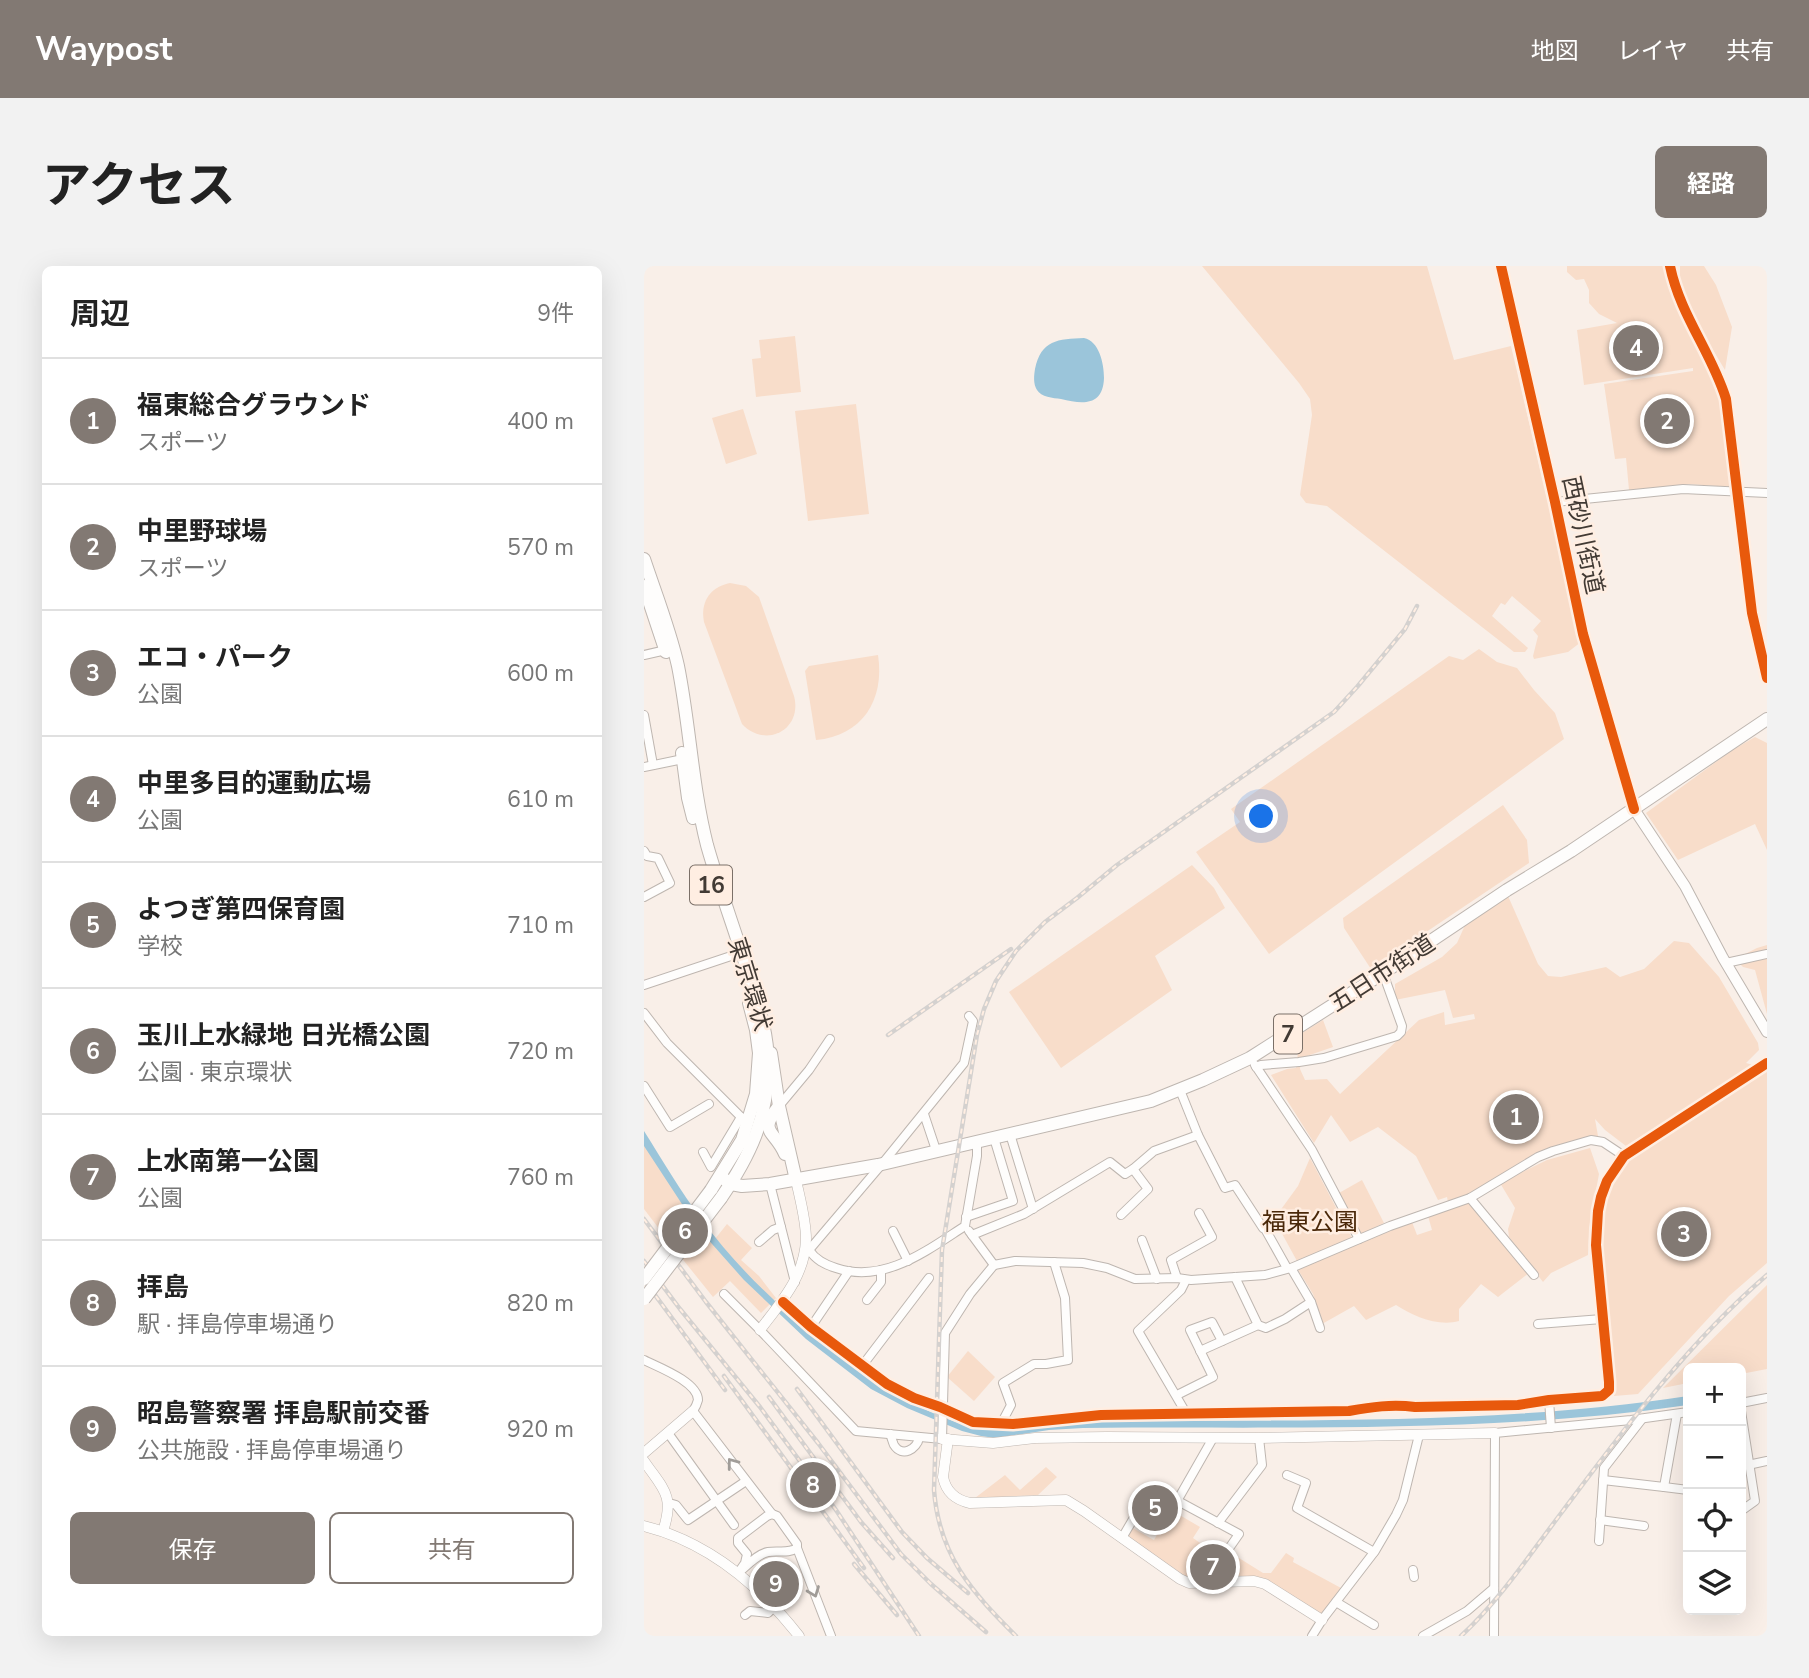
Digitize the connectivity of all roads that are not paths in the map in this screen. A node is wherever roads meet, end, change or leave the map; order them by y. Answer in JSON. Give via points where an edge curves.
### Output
{"nodes":[{"id":1,"x":1501,"y":266,"type":"edge"},
{"id":2,"x":1670,"y":266,"type":"edge"},
{"id":3,"x":1738,"y":491,"type":"junction"},
{"id":4,"x":1767,"y":493,"type":"edge"},
{"id":5,"x":1555,"y":502,"type":"junction"},
{"id":6,"x":644,"y":559,"type":"edge"},
{"id":7,"x":644,"y":586,"type":"edge"},
{"id":8,"x":666,"y":650,"type":"junction"},
{"id":9,"x":644,"y":655,"type":"edge"},
{"id":10,"x":1767,"y":678,"type":"edge"},
{"id":11,"x":644,"y":715,"type":"edge"},
{"id":12,"x":1767,"y":719,"type":"edge"},
{"id":13,"x":683,"y":759,"type":"junction"},
{"id":14,"x":648,"y":766,"type":"edge"},
{"id":15,"x":1634,"y":809,"type":"junction"},
{"id":16,"x":645,"y":857,"type":"edge"},
{"id":17,"x":644,"y":897,"type":"edge"},
{"id":18,"x":1767,"y":954,"type":"edge"},
{"id":19,"x":734,"y":955,"type":"junction"},
{"id":20,"x":1726,"y":963,"type":"junction"},
{"id":21,"x":1383,"y":973,"type":"junction"},
{"id":22,"x":644,"y":985,"type":"edge"},
{"id":23,"x":644,"y":1013,"type":"edge"},
{"id":24,"x":969,"y":1016,"type":"dead end"},
{"id":25,"x":1767,"y":1032,"type":"edge"},
{"id":26,"x":767,"y":1039,"type":"junction"},
{"id":27,"x":830,"y":1039,"type":"dead end"},
{"id":28,"x":1253,"y":1062,"type":"junction"},
{"id":29,"x":1767,"y":1063,"type":"edge"},
{"id":30,"x":644,"y":1086,"type":"edge"},
{"id":31,"x":1180,"y":1090,"type":"junction"},
{"id":32,"x":709,"y":1104,"type":"dead end"},
{"id":33,"x":779,"y":1106,"type":"junction"},
{"id":34,"x":924,"y":1114,"type":"junction"},
{"id":35,"x":745,"y":1121,"type":"junction"},
{"id":36,"x":1010,"y":1135,"type":"junction"},
{"id":37,"x":1198,"y":1135,"type":"junction"},
{"id":38,"x":993,"y":1138,"type":"junction"},
{"id":39,"x":977,"y":1142,"type":"junction"},
{"id":40,"x":789,"y":1149,"type":"junction"},
{"id":41,"x":936,"y":1150,"type":"junction"},
{"id":42,"x":703,"y":1152,"type":"dead end"},
{"id":43,"x":1624,"y":1156,"type":"junction"},
{"id":44,"x":882,"y":1164,"type":"junction"},
{"id":45,"x":1133,"y":1169,"type":"junction"},
{"id":46,"x":824,"y":1175,"type":"junction"},
{"id":47,"x":726,"y":1180,"type":"junction"},
{"id":48,"x":796,"y":1180,"type":"junction"},
{"id":49,"x":770,"y":1184,"type":"junction"},
{"id":50,"x":716,"y":1194,"type":"junction"},
{"id":51,"x":1470,"y":1198,"type":"junction"},
{"id":52,"x":1033,"y":1209,"type":"junction"},
{"id":53,"x":1199,"y":1213,"type":"dead end"},
{"id":54,"x":1121,"y":1215,"type":"dead end"},
{"id":55,"x":965,"y":1222,"type":"junction"},
{"id":56,"x":781,"y":1227,"type":"junction"},
{"id":57,"x":893,"y":1231,"type":"dead end"},
{"id":58,"x":972,"y":1235,"type":"junction"},
{"id":59,"x":1359,"y":1239,"type":"junction"},
{"id":60,"x":1142,"y":1240,"type":"dead end"},
{"id":61,"x":759,"y":1242,"type":"dead end"},
{"id":62,"x":806,"y":1252,"type":"junction"},
{"id":63,"x":908,"y":1261,"type":"junction"},
{"id":64,"x":1054,"y":1262,"type":"junction"},
{"id":65,"x":994,"y":1265,"type":"junction"},
{"id":66,"x":1289,"y":1268,"type":"junction"},
{"id":67,"x":881,"y":1270,"type":"junction"},
{"id":68,"x":849,"y":1271,"type":"junction"},
{"id":69,"x":1534,"y":1275,"type":"dead end"},
{"id":70,"x":1235,"y":1277,"type":"junction"},
{"id":71,"x":929,"y":1278,"type":"dead end"},
{"id":72,"x":644,"y":1279,"type":"edge"},
{"id":73,"x":1157,"y":1279,"type":"junction"},
{"id":74,"x":1182,"y":1279,"type":"junction"},
{"id":75,"x":795,"y":1282,"type":"junction"},
{"id":76,"x":724,"y":1294,"type":"dead end"},
{"id":77,"x":644,"y":1299,"type":"edge"},
{"id":78,"x":867,"y":1300,"type":"dead end"},
{"id":79,"x":1311,"y":1302,"type":"junction"},
{"id":80,"x":779,"y":1306,"type":"junction"},
{"id":81,"x":1602,"y":1319,"type":"junction"},
{"id":82,"x":1538,"y":1324,"type":"dead end"},
{"id":83,"x":1258,"y":1325,"type":"junction"},
{"id":84,"x":811,"y":1327,"type":"junction"},
{"id":85,"x":1320,"y":1328,"type":"dead end"},
{"id":86,"x":760,"y":1330,"type":"junction"},
{"id":87,"x":1222,"y":1341,"type":"junction"},
{"id":88,"x":1200,"y":1351,"type":"junction"},
{"id":89,"x":644,"y":1360,"type":"edge"},
{"id":90,"x":862,"y":1366,"type":"junction"},
{"id":91,"x":1177,"y":1395,"type":"junction"},
{"id":92,"x":1767,"y":1398,"type":"edge"},
{"id":93,"x":1549,"y":1402,"type":"junction"},
{"id":94,"x":1746,"y":1402,"type":"edge"},
{"id":95,"x":693,"y":1411,"type":"junction"},
{"id":96,"x":943,"y":1412,"type":"junction"},
{"id":97,"x":1186,"y":1413,"type":"junction"},
{"id":98,"x":1683,"y":1413,"type":"edge"},
{"id":99,"x":1676,"y":1414,"type":"junction"},
{"id":100,"x":1642,"y":1419,"type":"junction"},
{"id":101,"x":1001,"y":1424,"type":"junction"},
{"id":102,"x":1551,"y":1425,"type":"junction"},
{"id":103,"x":1743,"y":1426,"type":"edge"},
{"id":104,"x":668,"y":1433,"type":"junction"},
{"id":105,"x":1495,"y":1433,"type":"junction"},
{"id":106,"x":890,"y":1434,"type":"junction"},
{"id":107,"x":1419,"y":1435,"type":"junction"},
{"id":108,"x":944,"y":1436,"type":"junction"},
{"id":109,"x":919,"y":1438,"type":"junction"},
{"id":110,"x":1213,"y":1438,"type":"junction"},
{"id":111,"x":1259,"y":1438,"type":"junction"},
{"id":112,"x":644,"y":1453,"type":"edge"},
{"id":113,"x":644,"y":1461,"type":"edge"},
{"id":114,"x":1767,"y":1461,"type":"edge"},
{"id":115,"x":1748,"y":1465,"type":"junction"},
{"id":116,"x":1287,"y":1475,"type":"dead end"},
{"id":117,"x":1603,"y":1480,"type":"junction"},
{"id":118,"x":746,"y":1481,"type":"junction"},
{"id":119,"x":1664,"y":1487,"type":"junction"},
{"id":120,"x":1683,"y":1489,"type":"edge"},
{"id":121,"x":716,"y":1501,"type":"junction"},
{"id":122,"x":1177,"y":1501,"type":"junction"},
{"id":123,"x":669,"y":1503,"type":"junction"},
{"id":124,"x":1746,"y":1507,"type":"edge"},
{"id":125,"x":772,"y":1514,"type":"junction"},
{"id":126,"x":1600,"y":1520,"type":"junction"},
{"id":127,"x":1218,"y":1523,"type":"junction"},
{"id":128,"x":734,"y":1525,"type":"dead end"},
{"id":129,"x":644,"y":1526,"type":"edge"},
{"id":130,"x":1644,"y":1526,"type":"dead end"},
{"id":131,"x":663,"y":1531,"type":"junction"},
{"id":132,"x":1122,"y":1538,"type":"junction"},
{"id":133,"x":1599,"y":1541,"type":"dead end"},
{"id":134,"x":797,"y":1548,"type":"junction"},
{"id":135,"x":743,"y":1550,"type":"junction"},
{"id":136,"x":1374,"y":1552,"type":"junction"},
{"id":137,"x":761,"y":1555,"type":"junction"},
{"id":138,"x":738,"y":1573,"type":"junction"},
{"id":139,"x":1224,"y":1581,"type":"junction"},
{"id":140,"x":1494,"y":1588,"type":"junction"},
{"id":141,"x":1336,"y":1602,"type":"junction"},
{"id":142,"x":775,"y":1606,"type":"junction"},
{"id":143,"x":745,"y":1615,"type":"dead end"},
{"id":144,"x":1322,"y":1620,"type":"junction"},
{"id":145,"x":1374,"y":1625,"type":"dead end"},
{"id":146,"x":799,"y":1636,"type":"edge"},
{"id":147,"x":831,"y":1636,"type":"edge"},
{"id":148,"x":1312,"y":1636,"type":"edge"},
{"id":149,"x":1423,"y":1636,"type":"edge"},
{"id":150,"x":1494,"y":1636,"type":"edge"}],
"edges":[{"from":1,"to":5,"type":"street","name":"西砂川街道"},
{"from":2,"to":3,"type":"street","via":[[1685,313],[1726,399]]},
{"from":3,"to":4,"type":"street"},
{"from":3,"to":5,"type":"street","via":[[1683,489]]},
{"from":3,"to":10,"type":"street","via":[[1752,613]]},
{"from":5,"to":15,"type":"street","name":"西砂川街道","via":[[1585,644]]},
{"from":6,"to":26,"type":"main road","name":"東京環状","number":"16","via":[[675,655],[708,845]]},
{"from":7,"to":8,"type":"main road","name":"東京環状","number":"16"},
{"from":8,"to":9,"type":"street"},
{"from":8,"to":13,"type":"main road","name":"東京環状","number":"16"},
{"from":11,"to":14,"type":"street"},
{"from":12,"to":15,"type":"main road","name":"五日市街道","number":"7"},
{"from":13,"to":14,"type":"street"},
{"from":13,"to":19,"type":"main road","name":"東京環状","number":"16","via":[[698,839]]},
{"from":15,"to":20,"type":"main road","via":[[1685,886]]},
{"from":15,"to":21,"type":"main road","name":"五日市街道","number":"7"},
{"from":16,"to":17,"type":"street","via":[[658,858],[670,883]]},
{"from":18,"to":20,"type":"street"},
{"from":19,"to":22,"type":"street"},
{"from":19,"to":35,"type":"main road","name":"東京環状","number":"16","via":[[757,1030],[759,1052],[757,1094]]},
{"from":20,"to":25,"type":"main road"},
{"from":21,"to":28,"type":"main road","name":"五日市街道","number":"7"},
{"from":21,"to":28,"type":"street","via":[[1402,1026],[1397,1036],[1324,1058]]},
{"from":23,"to":35,"type":"street","via":[[667,1043]]},
{"from":24,"to":34,"type":"street","via":[[973,1021],[964,1063]]},
{"from":26,"to":33,"type":"main road"},
{"from":26,"to":47,"type":"main road","name":"東京環状","number":"16","via":[[767,1088],[760,1125],[744,1163]]},
{"from":27,"to":33,"type":"street"},
{"from":28,"to":31,"type":"main road","name":"五日市街道","number":"7"},
{"from":28,"to":59,"type":"street","via":[[1312,1150]]},
{"from":29,"to":43,"type":"street"},
{"from":30,"to":32,"type":"street","via":[[670,1127]]},
{"from":31,"to":36,"type":"main road","name":"五日市街道","number":"7"},
{"from":31,"to":37,"type":"street"},
{"from":33,"to":40,"type":"main road"},
{"from":33,"to":48,"type":"main road","via":[[768,1126]]},
{"from":34,"to":41,"type":"street"},
{"from":34,"to":44,"type":"street"},
{"from":35,"to":42,"type":"street","via":[[711,1167]]},
{"from":35,"to":47,"type":"main road","name":"東京環状","number":"16"},
{"from":36,"to":38,"type":"main road","name":"五日市街道","number":"7"},
{"from":36,"to":52,"type":"street"},
{"from":37,"to":45,"type":"street","via":[[1154,1151]]},
{"from":37,"to":66,"type":"street","via":[[1225,1188],[1235,1185]]},
{"from":38,"to":39,"type":"main road","name":"五日市街道","number":"7"},
{"from":38,"to":55,"type":"street","via":[[1013,1201]]},
{"from":39,"to":41,"type":"main road","name":"五日市街道","number":"7"},
{"from":39,"to":55,"type":"street"},
{"from":40,"to":46,"type":"main road","via":[[803,1168]]},
{"from":40,"to":48,"type":"main road"},
{"from":41,"to":44,"type":"main road","name":"五日市街道","number":"7"},
{"from":43,"to":51,"type":"street","via":[[1591,1140],[1538,1157]]},
{"from":43,"to":81,"type":"street","via":[[1607,1181],[1598,1210]]},
{"from":44,"to":46,"type":"main road","name":"五日市街道","number":"7"},
{"from":44,"to":62,"type":"street"},
{"from":45,"to":52,"type":"street","via":[[1125,1174],[1110,1162]]},
{"from":45,"to":54,"type":"street","via":[[1148,1189]]},
{"from":46,"to":48,"type":"main road","name":"五日市街道","number":"7"},
{"from":47,"to":49,"type":"main road","name":"五日市街道","number":"7","via":[[742,1186]]},
{"from":47,"to":50,"type":"main road","name":"東京環状","number":"16"},
{"from":48,"to":49,"type":"main road","name":"五日市街道","number":"7"},
{"from":48,"to":62,"type":"street"},
{"from":49,"to":56,"type":"street"},
{"from":50,"to":72,"type":"main road","name":"東京環状","number":"16","bridge":true},
{"from":50,"to":77,"type":"main road","name":"東京環状","number":"16","bridge":true},
{"from":51,"to":59,"type":"street"},
{"from":51,"to":69,"type":"street"},
{"from":52,"to":58,"type":"street"},
{"from":53,"to":74,"type":"street","via":[[1212,1237],[1171,1260]]},
{"from":55,"to":58,"type":"street"},
{"from":55,"to":63,"type":"street"},
{"from":56,"to":61,"type":"street"},
{"from":56,"to":75,"type":"street"},
{"from":57,"to":63,"type":"street"},
{"from":58,"to":65,"type":"street"},
{"from":59,"to":66,"type":"street"},
{"from":60,"to":73,"type":"street"},
{"from":62,"to":68,"type":"street","via":[[824,1264]]},
{"from":62,"to":75,"type":"street"},
{"from":63,"to":67,"type":"street"},
{"from":64,"to":65,"type":"street"},
{"from":64,"to":73,"type":"street","via":[[1083,1263],[1135,1279]]},
{"from":64,"to":101,"type":"street","via":[[1065,1298],[1068,1360],[1034,1364],[1003,1383],[1010,1405]]},
{"from":65,"to":96,"type":"street","via":[[945,1333]]},
{"from":66,"to":70,"type":"street"},
{"from":66,"to":79,"type":"street"},
{"from":67,"to":68,"type":"street"},
{"from":67,"to":78,"type":"street","via":[[881,1282]]},
{"from":68,"to":84,"type":"street"},
{"from":70,"to":74,"type":"street"},
{"from":70,"to":83,"type":"street"},
{"from":71,"to":90,"type":"street"},
{"from":73,"to":74,"type":"street"},
{"from":74,"to":91,"type":"street","via":[[1181,1290],[1139,1331]]},
{"from":75,"to":80,"type":"street"},
{"from":76,"to":86,"type":"street"},
{"from":79,"to":83,"type":"street","via":[[1285,1320],[1266,1328]]},
{"from":79,"to":85,"type":"street"},
{"from":80,"to":84,"type":"street"},
{"from":80,"to":86,"type":"street"},
{"from":81,"to":82,"type":"street"},
{"from":81,"to":93,"type":"street","via":[[1609,1390],[1602,1396]]},
{"from":83,"to":87,"type":"street"},
{"from":84,"to":90,"type":"street"},
{"from":86,"to":106,"type":"street","via":[[856,1432]]},
{"from":87,"to":88,"type":"street"},
{"from":87,"to":88,"type":"street","via":[[1212,1322],[1190,1330]]},
{"from":88,"to":91,"type":"street","via":[[1213,1377]]},
{"from":89,"to":95,"type":"street","via":[[687,1382],[696,1392],[698,1402]]},
{"from":90,"to":96,"type":"street"},
{"from":91,"to":97,"type":"street"},
{"from":92,"to":94,"type":"street"},
{"from":93,"to":97,"type":"street"},
{"from":93,"to":102,"type":"street"},
{"from":95,"to":104,"type":"street"},
{"from":118,"to":95,"type":"street","one_way":true},
{"from":96,"to":101,"type":"street","via":[[973,1422]]},
{"from":96,"to":108,"type":"street"},
{"from":97,"to":101,"type":"street"},
{"from":98,"to":99,"type":"street"},
{"from":99,"to":100,"type":"street"},
{"from":99,"to":119,"type":"street"},
{"from":100,"to":102,"type":"street"},
{"from":100,"to":117,"type":"street","via":[[1604,1468]]},
{"from":102,"to":105,"type":"street"},
{"from":103,"to":115,"type":"street"},
{"from":104,"to":112,"type":"street"},
{"from":104,"to":121,"type":"street"},
{"from":105,"to":107,"type":"street"},
{"from":105,"to":140,"type":"street"},
{"from":106,"to":109,"type":"street"},
{"from":106,"to":109,"type":"street","via":[[896,1448],[904,1451],[913,1450]]},
{"from":107,"to":111,"type":"street"},
{"from":107,"to":136,"type":"street","via":[[1403,1500]]},
{"from":108,"to":109,"type":"street"},
{"from":108,"to":110,"type":"street","via":[[993,1443],[1035,1438]]},
{"from":108,"to":132,"type":"street","via":[[944,1482],[960,1501],[1066,1500]]},
{"from":110,"to":111,"type":"street"},
{"from":110,"to":122,"type":"street"},
{"from":111,"to":127,"type":"street","via":[[1262,1465]]},
{"from":113,"to":123,"type":"street"},
{"from":114,"to":115,"type":"street"},
{"from":115,"to":124,"type":"street","via":[[1755,1501]]},
{"from":116,"to":136,"type":"street","via":[[1306,1483],[1297,1508]]},
{"from":117,"to":119,"type":"street"},
{"from":117,"to":126,"type":"street"},
{"from":118,"to":121,"type":"street"},
{"from":118,"to":125,"type":"street"},
{"from":119,"to":120,"type":"street"},
{"from":121,"to":123,"type":"street","via":[[688,1520]]},
{"from":121,"to":128,"type":"street"},
{"from":122,"to":127,"type":"street"},
{"from":122,"to":132,"type":"street","via":[[1152,1487]]},
{"from":123,"to":131,"type":"street"},
{"from":125,"to":134,"type":"street"},
{"from":125,"to":135,"type":"street","via":[[738,1538]]},
{"from":126,"to":130,"type":"street"},
{"from":126,"to":133,"type":"street"},
{"from":127,"to":139,"type":"street","via":[[1239,1534],[1223,1557]]},
{"from":129,"to":131,"type":"street"},
{"from":131,"to":138,"type":"street","via":[[689,1541]]},
{"from":132,"to":139,"type":"street","via":[[1189,1583]]},
{"from":134,"to":137,"type":"street"},
{"from":134,"to":147,"type":"street","one_way":true},
{"from":135,"to":137,"type":"street"},
{"from":135,"to":138,"type":"street","via":[[746,1559]]},
{"from":136,"to":141,"type":"street"},
{"from":137,"to":138,"type":"street"},
{"from":138,"to":142,"type":"street"},
{"from":139,"to":144,"type":"street","via":[[1265,1584]]},
{"from":140,"to":149,"type":"street","via":[[1467,1611]]},
{"from":140,"to":150,"type":"street"},
{"from":141,"to":144,"type":"street"},
{"from":141,"to":145,"type":"street"},
{"from":142,"to":143,"type":"street","via":[[768,1613],[750,1611]]},
{"from":142,"to":146,"type":"street"},
{"from":144,"to":148,"type":"street"}]}
